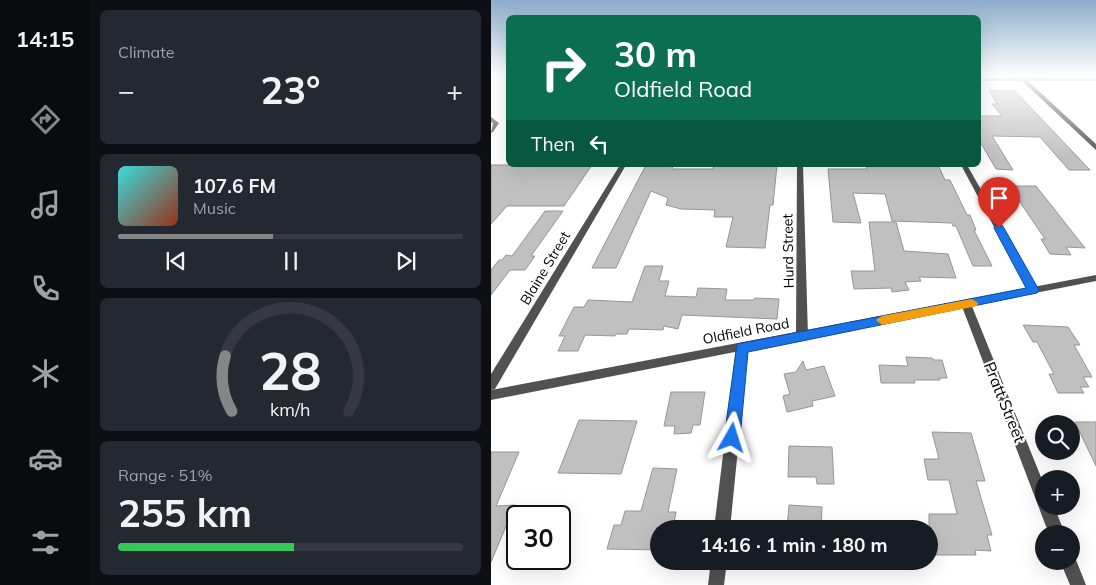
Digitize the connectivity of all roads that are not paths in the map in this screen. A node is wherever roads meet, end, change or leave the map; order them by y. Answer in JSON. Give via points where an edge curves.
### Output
{"nodes":[{"id":1,"x":1048,"y":102,"type":"edge"},
{"id":2,"x":491,"y":119,"type":"edge"},
{"id":3,"x":491,"y":131,"type":"edge"},
{"id":4,"x":1096,"y":148,"type":"edge"},
{"id":5,"x":622,"y":167,"type":"edge"},
{"id":6,"x":800,"y":167,"type":"edge"},
{"id":7,"x":965,"y":167,"type":"edge"},
{"id":8,"x":1096,"y":278,"type":"edge"},
{"id":9,"x":1033,"y":290,"type":"junction"},
{"id":10,"x":966,"y":304,"type":"junction"},
{"id":11,"x":802,"y":336,"type":"junction"},
{"id":12,"x":742,"y":348,"type":"junction"},
{"id":13,"x":491,"y":385,"type":"edge"},
{"id":14,"x":491,"y":396,"type":"edge"},
{"id":15,"x":1035,"y":480,"type":"edge"},
{"id":16,"x":723,"y":520,"type":"edge"},
{"id":17,"x":718,"y":570,"type":"edge"},
{"id":18,"x":1071,"y":570,"type":"edge"},
{"id":19,"x":716,"y":585,"type":"edge"},
{"id":20,"x":1077,"y":585,"type":"edge"}],
"edges":[{"from":1,"to":4,"type":"street"},
{"from":2,"to":3,"type":"street","via":[[497,123]]},
{"from":5,"to":13,"type":"street","name":"Blaine Street"},
{"from":6,"to":11,"type":"street","name":"Hurd Street"},
{"from":7,"to":9,"type":"street"},
{"from":8,"to":9,"type":"street","name":"Oldfield Road"},
{"from":9,"to":10,"type":"street","name":"Oldfield Road"},
{"from":10,"to":11,"type":"street","name":"Oldfield Road"},
{"from":10,"to":15,"type":"street","name":"Pratt Street"},
{"from":11,"to":12,"type":"street","name":"Oldfield Road"},
{"from":12,"to":14,"type":"street","name":"Oldfield Road"},
{"from":12,"to":16,"type":"street"},
{"from":17,"to":19,"type":"street"},
{"from":18,"to":20,"type":"street"}]}
